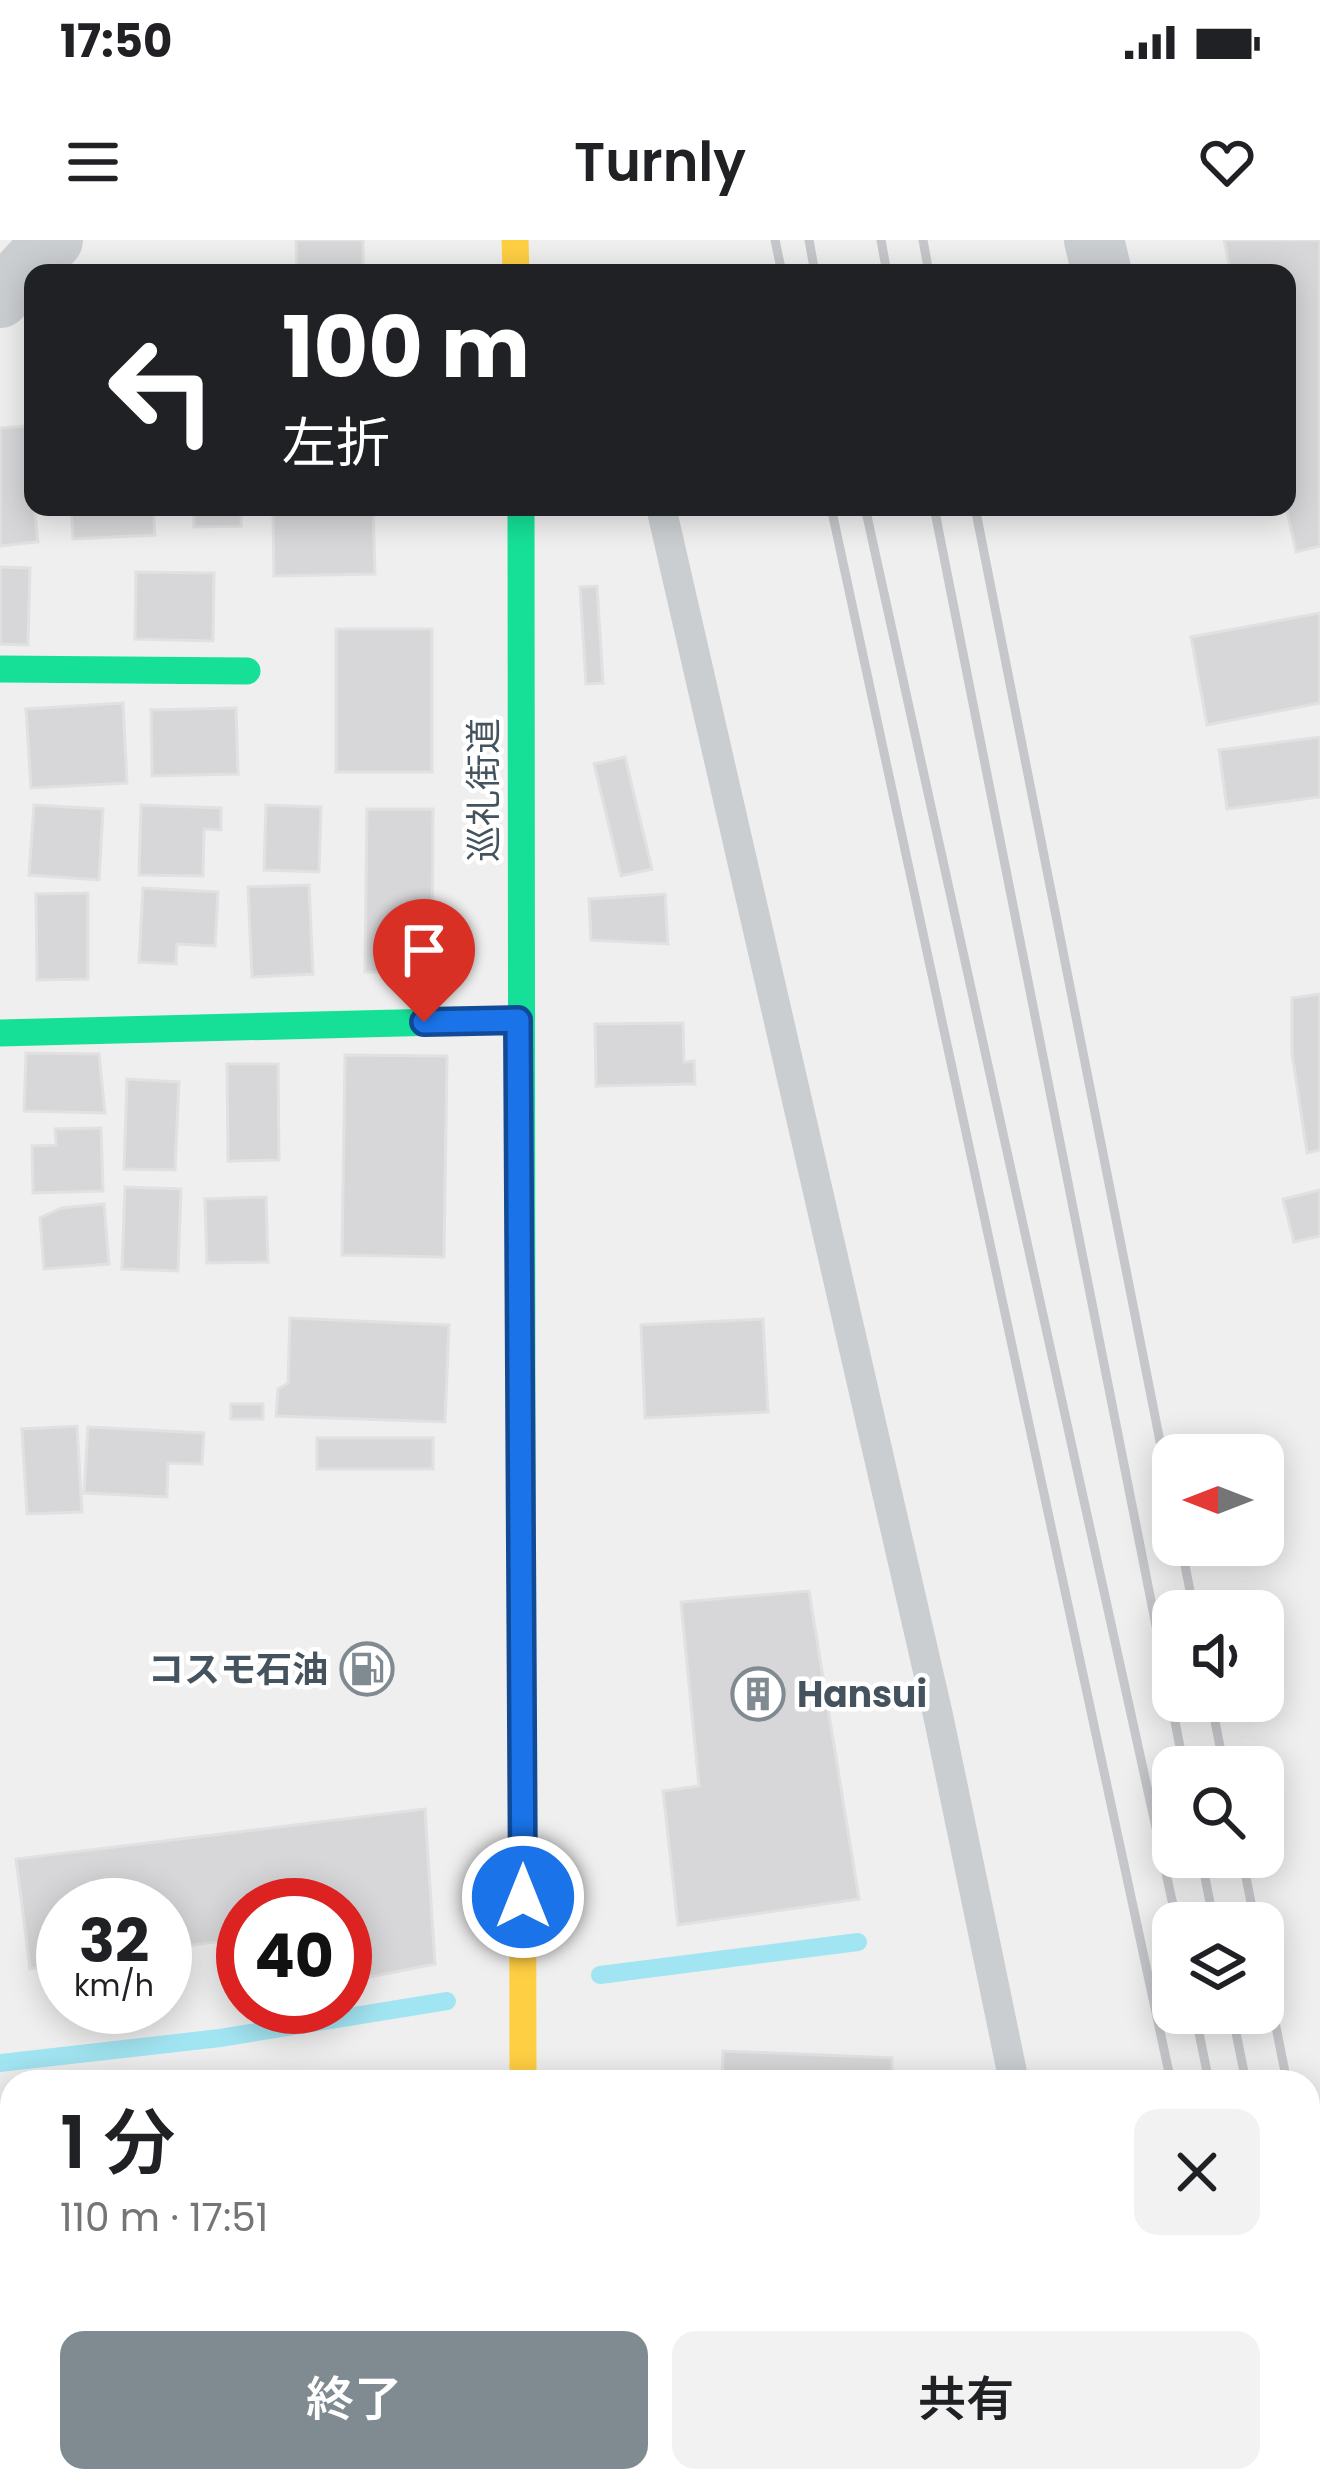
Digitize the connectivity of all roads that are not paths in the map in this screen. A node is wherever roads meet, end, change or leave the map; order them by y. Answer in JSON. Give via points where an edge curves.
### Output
{"nodes":[{"id":1,"x":53,"y":240,"type":"edge"},
{"id":2,"x":31,"y":264,"type":"edge"},
{"id":3,"x":24,"y":272,"type":"edge"},
{"id":4,"x":0,"y":298,"type":"edge"},
{"id":5,"x":520,"y":516,"type":"edge"},
{"id":6,"x":663,"y":516,"type":"edge"},
{"id":7,"x":0,"y":669,"type":"edge"},
{"id":8,"x":248,"y":671,"type":"dead end"},
{"id":9,"x":518,"y":1020,"type":"junction"},
{"id":10,"x":0,"y":1033,"type":"edge"},
{"id":11,"x":524,"y":2070,"type":"edge"},
{"id":12,"x":1012,"y":2070,"type":"edge"}],
"edges":[{"from":1,"to":2,"type":"street"},
{"from":3,"to":4,"type":"street"},
{"from":5,"to":9,"type":"street","name":"巡礼街道"},
{"from":6,"to":12,"type":"lane"},
{"from":7,"to":8,"type":"street"},
{"from":9,"to":10,"type":"street"},
{"from":9,"to":11,"type":"street","name":"巡礼街道"}]}
